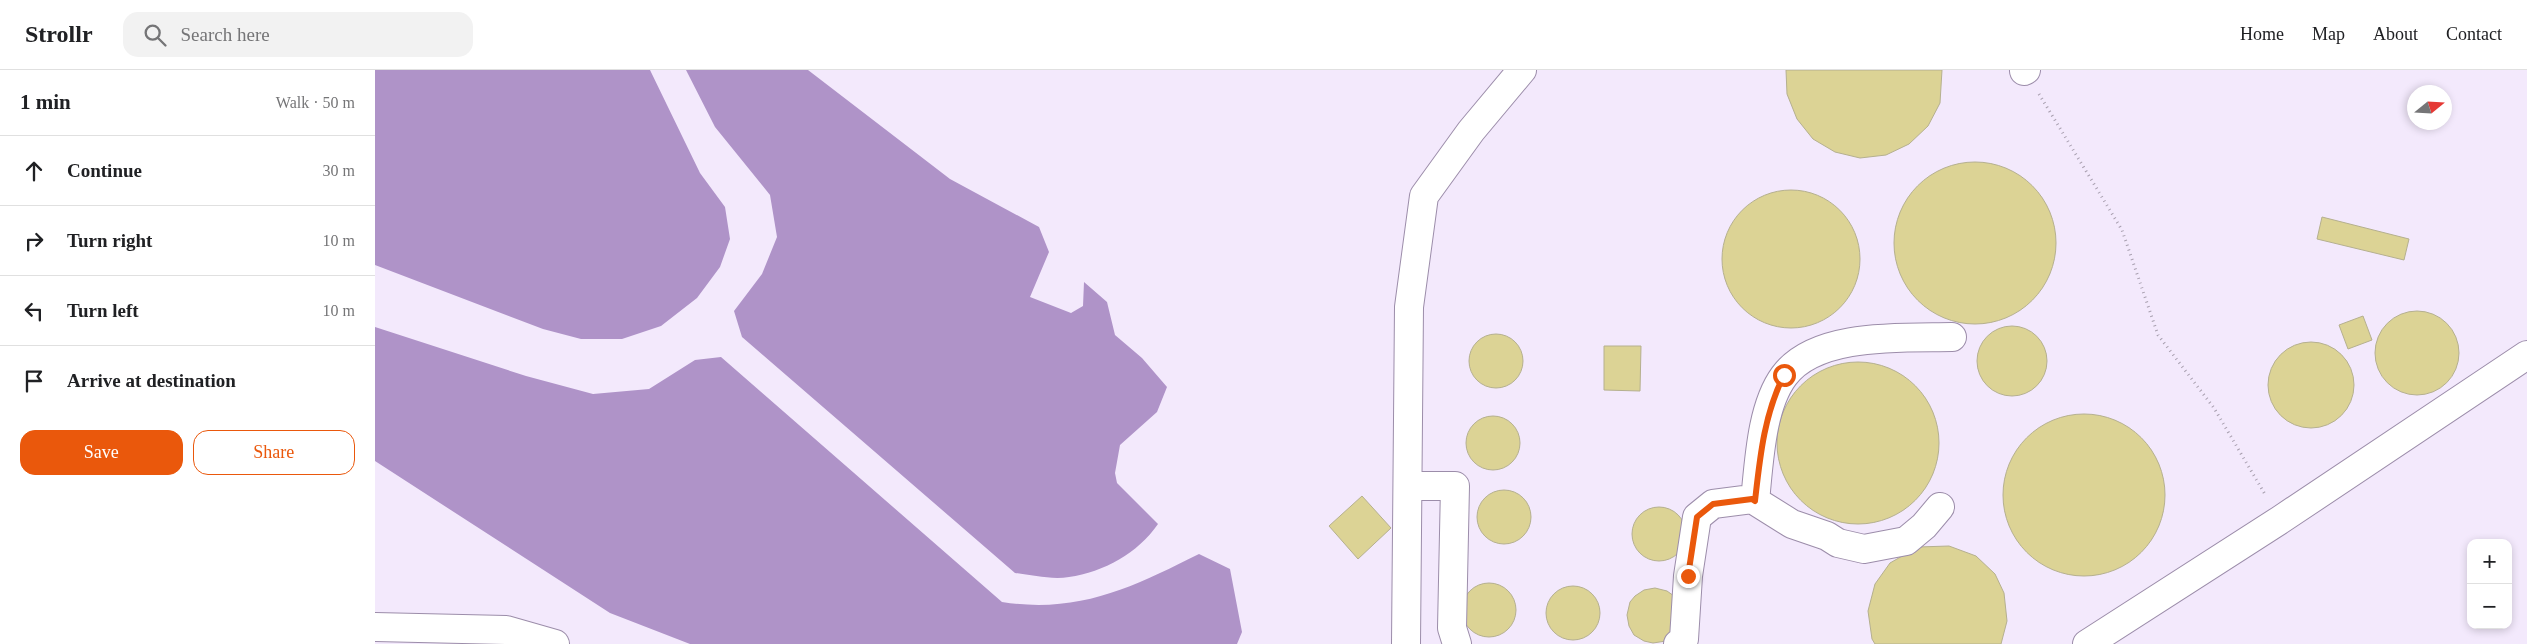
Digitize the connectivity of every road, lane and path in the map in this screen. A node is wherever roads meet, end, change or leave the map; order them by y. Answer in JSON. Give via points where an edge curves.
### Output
{"nodes":[{"id":1,"x":1522,"y":70,"type":"edge"},
{"id":2,"x":2025,"y":70,"type":"edge"},
{"id":3,"x":1952,"y":337,"type":"dead end"},
{"id":4,"x":2527,"y":355,"type":"edge"},
{"id":5,"x":1408,"y":486,"type":"junction"},
{"id":6,"x":1755,"y":501,"type":"junction"},
{"id":7,"x":1940,"y":507,"type":"dead end"},
{"id":8,"x":2280,"y":520,"type":"junction"},
{"id":9,"x":375,"y":626,"type":"edge"},
{"id":10,"x":555,"y":644,"type":"edge"},
{"id":11,"x":1406,"y":644,"type":"edge"},
{"id":12,"x":1457,"y":644,"type":"edge"},
{"id":13,"x":1679,"y":644,"type":"edge"},
{"id":14,"x":2087,"y":644,"type":"edge"}],
"edges":[{"from":1,"to":5,"type":"lane","via":[[1471,131],[1424,196],[1409,307]]},
{"from":2,"to":8,"type":"path","via":[[2122,230],[2158,335],[2214,408]]},
{"from":3,"to":6,"type":"lane","via":[[1848,340],[1805,358],[1784,375],[1774,394],[1765,428]]},
{"from":4,"to":8,"type":"lane"},
{"from":5,"to":11,"type":"lane"},
{"from":5,"to":12,"type":"lane","via":[[1455,486],[1452,628]]},
{"from":6,"to":7,"type":"lane","via":[[1792,524],[1838,543],[1864,549],[1906,540]]},
{"from":6,"to":13,"type":"lane","via":[[1713,504],[1697,517],[1683,639]]},
{"from":8,"to":14,"type":"lane"},
{"from":9,"to":10,"type":"lane","via":[[506,630]]}]}
